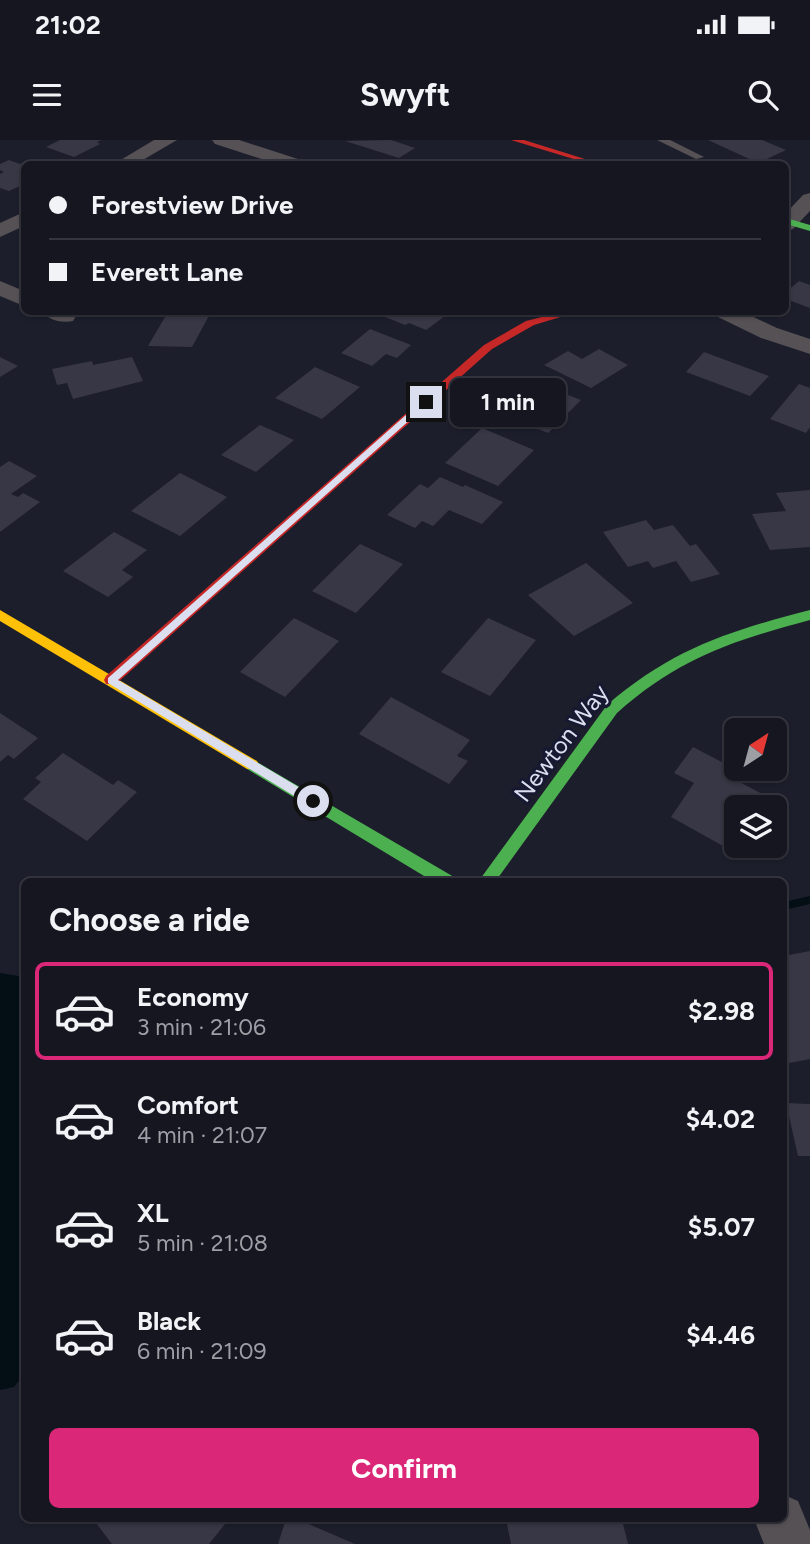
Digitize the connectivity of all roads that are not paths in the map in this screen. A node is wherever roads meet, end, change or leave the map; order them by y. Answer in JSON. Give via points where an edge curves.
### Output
{"nodes":[{"id":1,"x":168,"y":140,"type":"edge"},
{"id":2,"x":221,"y":140,"type":"edge"},
{"id":3,"x":515,"y":140,"type":"edge"},
{"id":4,"x":662,"y":140,"type":"edge"},
{"id":5,"x":699,"y":157,"type":"dead end"},
{"id":6,"x":129,"y":161,"type":"edge"},
{"id":7,"x":285,"y":161,"type":"edge"},
{"id":8,"x":587,"y":161,"type":"edge"},
{"id":9,"x":810,"y":199,"type":"edge"},
{"id":10,"x":21,"y":220,"type":"edge"},
{"id":11,"x":789,"y":220,"type":"edge"},
{"id":12,"x":789,"y":223,"type":"edge"},
{"id":13,"x":810,"y":228,"type":"edge"},
{"id":14,"x":0,"y":232,"type":"edge"},
{"id":15,"x":0,"y":288,"type":"edge"},
{"id":16,"x":21,"y":298,"type":"edge"},
{"id":17,"x":561,"y":315,"type":"edge"},
{"id":18,"x":732,"y":315,"type":"edge"},
{"id":19,"x":810,"y":347,"type":"edge"},
{"id":20,"x":0,"y":615,"type":"edge"},
{"id":21,"x":810,"y":615,"type":"edge"},
{"id":22,"x":111,"y":680,"type":"junction"},
{"id":23,"x":441,"y":878,"type":"edge"},
{"id":24,"x":489,"y":878,"type":"edge"},
{"id":25,"x":781,"y":1522,"type":"edge"},
{"id":26,"x":790,"y":1544,"type":"edge"}],
"edges":[{"from":1,"to":6,"type":"street"},
{"from":2,"to":7,"type":"street"},
{"from":3,"to":8,"type":"street"},
{"from":4,"to":5,"type":"lane"},
{"from":9,"to":11,"type":"street"},
{"from":10,"to":14,"type":"street"},
{"from":12,"to":13,"type":"street"},
{"from":15,"to":16,"type":"street"},
{"from":17,"to":22,"type":"street","via":[[530,323],[488,347]]},
{"from":18,"to":19,"type":"street"},
{"from":20,"to":22,"type":"street"},
{"from":21,"to":24,"type":"street","name":"Newton Way","via":[[694,650],[632,688]]},
{"from":22,"to":23,"type":"street"},
{"from":25,"to":26,"type":"street"}]}
